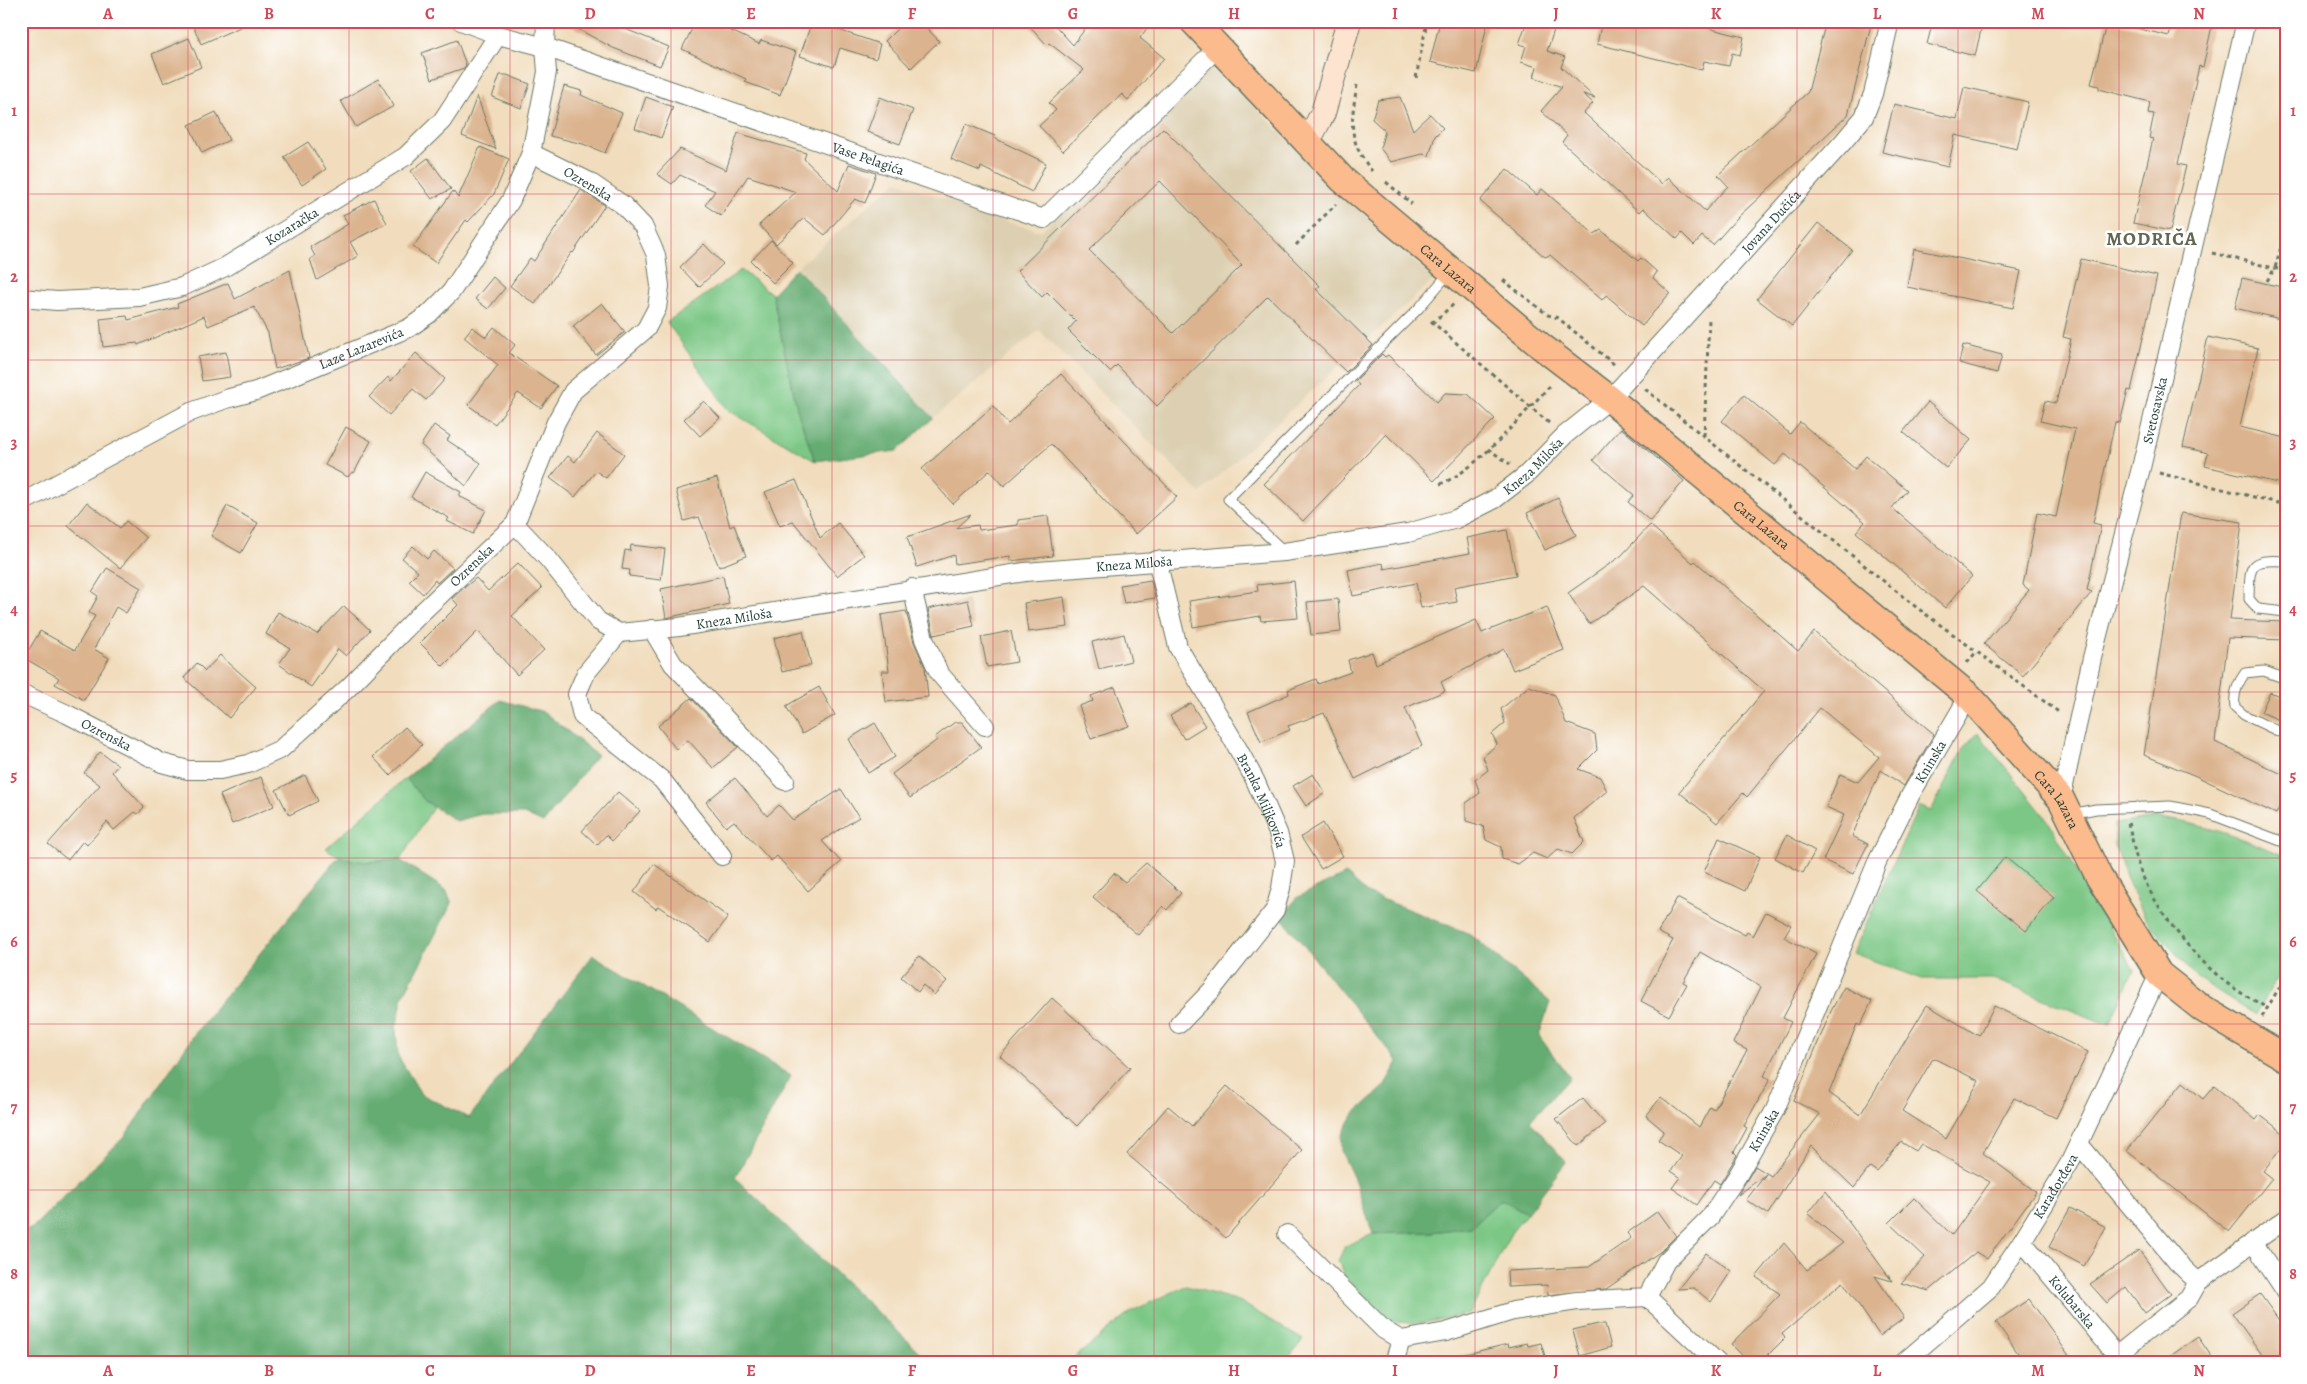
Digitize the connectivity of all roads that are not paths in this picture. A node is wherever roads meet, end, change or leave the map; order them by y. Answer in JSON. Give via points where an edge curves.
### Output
{"nodes":[{"id":1,"x":461,"y":21,"type":"edge"},
{"id":2,"x":546,"y":21,"type":"edge"},
{"id":3,"x":1193,"y":21,"type":"edge"},
{"id":4,"x":1349,"y":21,"type":"edge"},
{"id":5,"x":1890,"y":21,"type":"edge"},
{"id":6,"x":2246,"y":21,"type":"edge"},
{"id":7,"x":498,"y":35,"type":"junction"},
{"id":8,"x":545,"y":47,"type":"junction"},
{"id":9,"x":1218,"y":47,"type":"junction"},
{"id":10,"x":1307,"y":143,"type":"junction"},
{"id":11,"x":532,"y":153,"type":"junction"},
{"id":12,"x":1452,"y":270,"type":"junction"},
{"id":13,"x":21,"y":298,"type":"edge"},
{"id":14,"x":1610,"y":400,"type":"junction"},
{"id":15,"x":21,"y":503,"type":"edge"},
{"id":16,"x":516,"y":524,"type":"junction"},
{"id":17,"x":1284,"y":552,"type":"junction"},
{"id":18,"x":1157,"y":560,"type":"junction"},
{"id":19,"x":2286,"y":561,"type":"edge"},
{"id":20,"x":912,"y":588,"type":"junction"},
{"id":21,"x":2286,"y":612,"type":"edge"},
{"id":22,"x":652,"y":630,"type":"junction"},
{"id":23,"x":619,"y":633,"type":"junction"},
{"id":24,"x":2286,"y":679,"type":"edge"},
{"id":25,"x":21,"y":693,"type":"edge"},
{"id":26,"x":1968,"y":696,"type":"junction"},
{"id":27,"x":985,"y":726,"type":"dead end"},
{"id":28,"x":2286,"y":735,"type":"edge"},
{"id":29,"x":785,"y":781,"type":"dead end"},
{"id":30,"x":2065,"y":807,"type":"junction"},
{"id":31,"x":2286,"y":843,"type":"edge"},
{"id":32,"x":722,"y":856,"type":"dead end"},
{"id":33,"x":2159,"y":974,"type":"junction"},
{"id":34,"x":1179,"y":1024,"type":"dead end"},
{"id":35,"x":2286,"y":1058,"type":"edge"},
{"id":36,"x":2079,"y":1144,"type":"junction"},
{"id":37,"x":2286,"y":1219,"type":"edge"},
{"id":38,"x":1287,"y":1234,"type":"dead end"},
{"id":39,"x":2022,"y":1240,"type":"junction"},
{"id":40,"x":2252,"y":1242,"type":"junction"},
{"id":41,"x":2198,"y":1282,"type":"junction"},
{"id":42,"x":2286,"y":1292,"type":"edge"},
{"id":43,"x":1647,"y":1297,"type":"junction"},
{"id":44,"x":1400,"y":1340,"type":"junction"},
{"id":45,"x":2120,"y":1359,"type":"edge"},
{"id":46,"x":1394,"y":1363,"type":"edge"},
{"id":47,"x":1718,"y":1363,"type":"edge"},
{"id":48,"x":1903,"y":1363,"type":"edge"}],
"edges":[{"from":1,"to":7,"type":"street","name":"Vase Pelagića"},
{"from":2,"to":8,"type":"street","name":"Laze Lazarevića"},
{"from":3,"to":9,"type":"main road","name":"Cara Lazara"},
{"from":4,"to":10,"type":"street","via":[[1323,113]]},
{"from":5,"to":14,"type":"street","name":"Jovana Dučića","via":[[1874,94],[1864,117]]},
{"from":6,"to":30,"type":"street","name":"Svetosavska","via":[[2194,249],[2092,658]]},
{"from":7,"to":8,"type":"street","name":"Vase Pelagića"},
{"from":7,"to":13,"type":"street","name":"Kozaračka","via":[[442,121],[406,156],[225,267],[182,287],[139,297],[57,301]]},
{"from":8,"to":9,"type":"street","name":"Vase Pelagića","via":[[1044,219]]},
{"from":8,"to":11,"type":"street","name":"Laze Lazarevića","via":[[547,72]]},
{"from":9,"to":10,"type":"main road","name":"Cara Lazara"},
{"from":10,"to":12,"type":"main road","name":"Cara Lazara","via":[[1353,188]]},
{"from":11,"to":15,"type":"street","name":"Laze Lazarevića","via":[[511,200],[451,292],[409,328],[256,392],[191,412]]},
{"from":11,"to":16,"type":"street","name":"Ozrenska","via":[[588,181],[623,206],[643,226],[656,255],[660,286],[657,308],[646,329],[573,391],[556,422]]},
{"from":12,"to":14,"type":"main road","name":"Cara Lazara"},
{"from":12,"to":17,"type":"lane","via":[[1419,308],[1228,499]]},
{"from":14,"to":17,"type":"street","name":"Kneza Miloša","via":[[1565,435],[1526,475],[1495,499],[1456,519],[1399,534]]},
{"from":14,"to":26,"type":"main road","name":"Cara Lazara"},
{"from":16,"to":23,"type":"street","via":[[598,622]]},
{"from":16,"to":25,"type":"street","name":"Ozrenska","via":[[420,614],[348,688],[281,748],[248,764],[220,770],[188,770],[162,763]]},
{"from":17,"to":18,"type":"street","name":"Kneza Miloša"},
{"from":18,"to":20,"type":"street","name":"Kneza Miloša","via":[[1025,572]]},
{"from":18,"to":34,"type":"street","name":"Branka Miljkovića","via":[[1178,647],[1254,780],[1278,833],[1284,861],[1275,910],[1211,990]]},
{"from":19,"to":21,"type":"lane","via":[[2256,562],[2250,570],[2249,598],[2258,610]]},
{"from":20,"to":22,"type":"street","name":"Kneza Miloša"},
{"from":20,"to":27,"type":"street","via":[[924,639],[939,673]]},
{"from":22,"to":23,"type":"street","name":"Kneza Miloša"},
{"from":22,"to":29,"type":"street","via":[[673,664]]},
{"from":23,"to":32,"type":"street","via":[[586,673],[577,694],[582,716],[662,780]]},
{"from":24,"to":28,"type":"lane","via":[[2264,671],[2245,673],[2233,696],[2235,707],[2244,715]]},
{"from":26,"to":30,"type":"main road","name":"Cara Lazara"},
{"from":26,"to":43,"type":"street","name":"Kninska","via":[[1876,862],[1775,1110],[1710,1217],[1666,1261]]},
{"from":30,"to":31,"type":"lane","via":[[2170,806],[2210,814]]},
{"from":30,"to":33,"type":"main road","name":"Cara Lazara","via":[[2099,877]]},
{"from":33,"to":35,"type":"main road","name":"Cara Lazara","via":[[2204,1010]]},
{"from":33,"to":36,"type":"street","name":"Karađorđeva"},
{"from":36,"to":39,"type":"street","name":"Karađorđeva"},
{"from":36,"to":41,"type":"street","via":[[2177,1262]]},
{"from":37,"to":40,"type":"street"},
{"from":38,"to":44,"type":"street","via":[[1384,1330]]},
{"from":39,"to":45,"type":"street","name":"Kolubarska"},
{"from":39,"to":48,"type":"street","name":"Karađorđeva","via":[[1990,1287]]},
{"from":40,"to":41,"type":"street"},
{"from":40,"to":42,"type":"street"},
{"from":41,"to":45,"type":"street","via":[[2189,1298]]},
{"from":43,"to":44,"type":"street","via":[[1577,1301],[1514,1311],[1446,1332]]},
{"from":43,"to":47,"type":"street"},
{"from":44,"to":46,"type":"street"}]}
